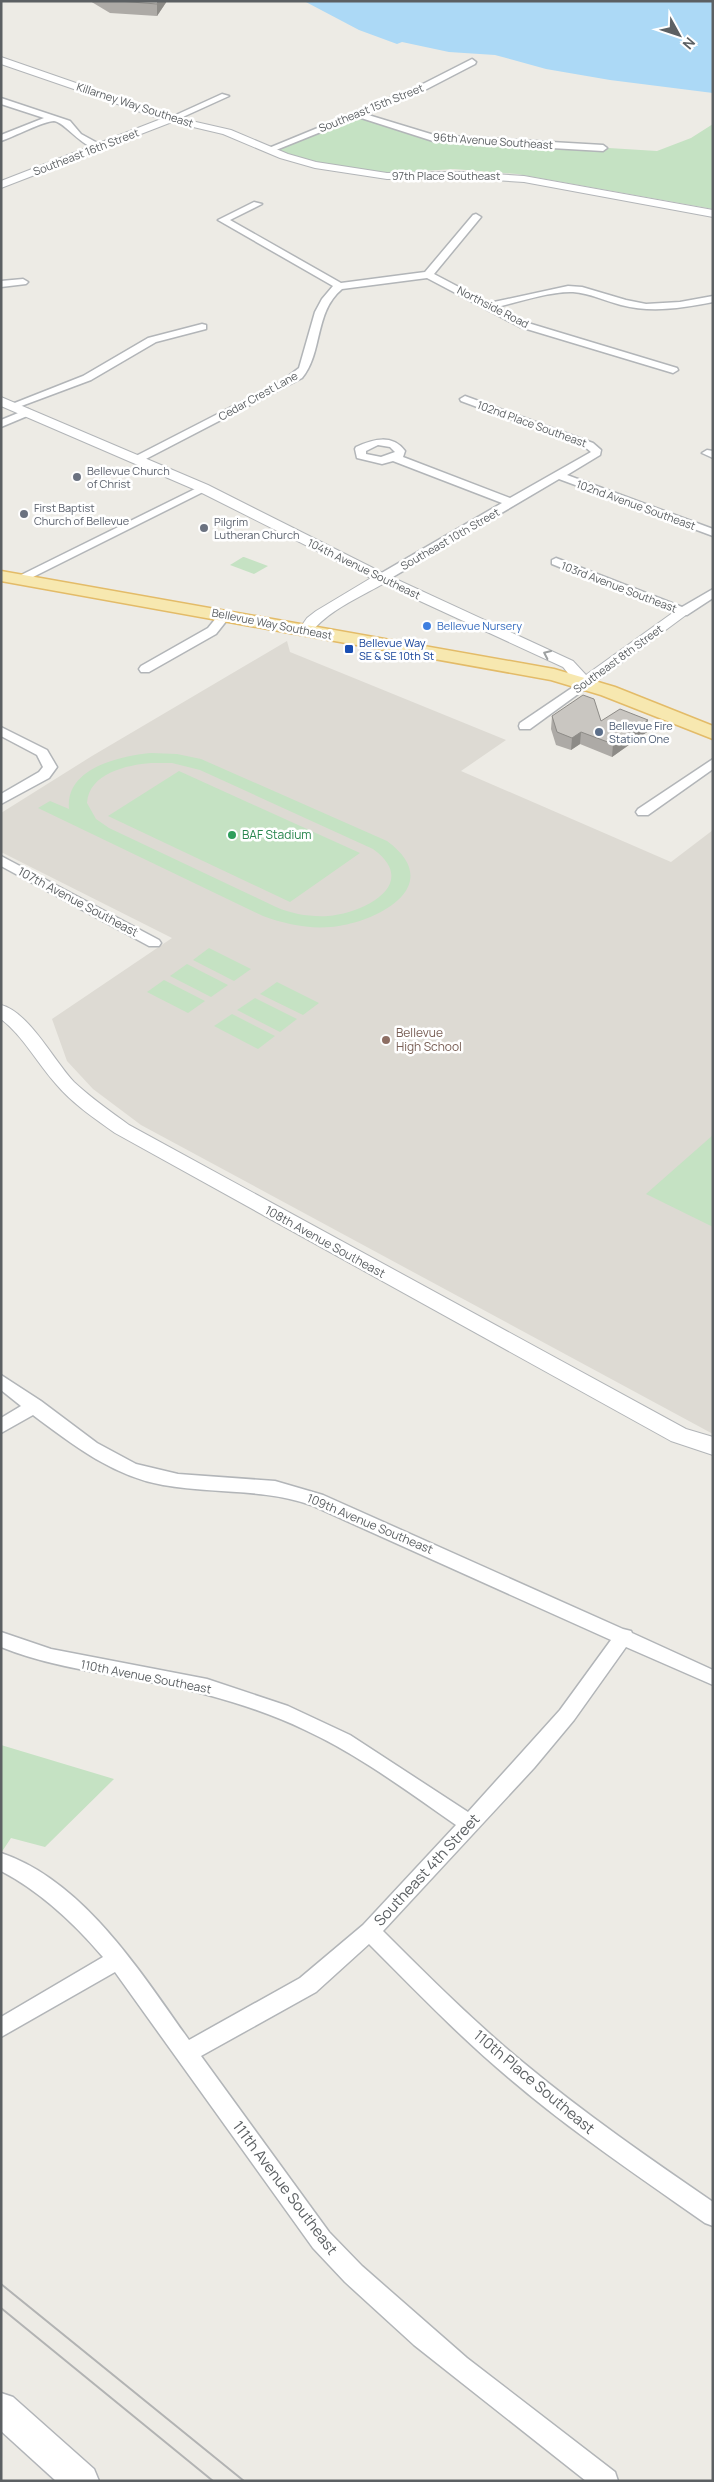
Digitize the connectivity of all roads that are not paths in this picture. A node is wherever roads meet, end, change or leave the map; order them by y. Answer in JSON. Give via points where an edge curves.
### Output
{"nodes":[{"id":1,"x":1,"y":60,"type":"edge"},
{"id":2,"x":472,"y":62,"type":"dead end"},
{"id":3,"x":225,"y":96,"type":"dead end"},
{"id":4,"x":1,"y":101,"type":"edge"},
{"id":5,"x":356,"y":114,"type":"junction"},
{"id":6,"x":53,"y":118,"type":"junction"},
{"id":7,"x":172,"y":118,"type":"junction"},
{"id":8,"x":1,"y":138,"type":"edge"},
{"id":9,"x":99,"y":146,"type":"junction"},
{"id":10,"x":603,"y":148,"type":"dead end"},
{"id":11,"x":268,"y":150,"type":"junction"},
{"id":12,"x":1,"y":185,"type":"edge"},
{"id":13,"x":256,"y":204,"type":"dead end"},
{"id":14,"x":713,"y":214,"type":"edge"},
{"id":15,"x":476,"y":217,"type":"dead end"},
{"id":16,"x":428,"y":275,"type":"junction"},
{"id":17,"x":22,"y":282,"type":"dead end"},
{"id":18,"x":4,"y":286,"type":"edge"},
{"id":19,"x":339,"y":286,"type":"junction"},
{"id":20,"x":713,"y":299,"type":"edge"},
{"id":21,"x":489,"y":306,"type":"junction"},
{"id":22,"x":202,"y":327,"type":"dead end"},
{"id":23,"x":673,"y":370,"type":"dead end"},
{"id":24,"x":466,"y":399,"type":"dead end"},
{"id":25,"x":7,"y":403,"type":"edge"},
{"id":26,"x":28,"y":412,"type":"junction"},
{"id":27,"x":1,"y":424,"type":"edge"},
{"id":28,"x":596,"y":450,"type":"joint"},
{"id":29,"x":396,"y":458,"type":"dead end"},
{"id":30,"x":138,"y":459,"type":"junction"},
{"id":31,"x":560,"y":476,"type":"junction"},
{"id":32,"x":203,"y":488,"type":"junction"},
{"id":33,"x":512,"y":503,"type":"junction"},
{"id":34,"x":713,"y":533,"type":"edge"},
{"id":35,"x":556,"y":562,"type":"dead end"},
{"id":36,"x":10,"y":577,"type":"edge"},
{"id":37,"x":382,"y":578,"type":"junction"},
{"id":38,"x":713,"y":593,"type":"edge"},
{"id":39,"x":683,"y":612,"type":"junction"},
{"id":40,"x":225,"y":615,"type":"junction"},
{"id":41,"x":306,"y":631,"type":"junction"},
{"id":42,"x":145,"y":669,"type":"dead end"},
{"id":43,"x":585,"y":683,"type":"junction"},
{"id":44,"x":525,"y":726,"type":"dead end"},
{"id":45,"x":1,"y":731,"type":"edge"},
{"id":46,"x":713,"y":733,"type":"edge"},
{"id":47,"x":713,"y":763,"type":"edge"},
{"id":48,"x":1,"y":800,"type":"edge"},
{"id":49,"x":643,"y":812,"type":"dead end"},
{"id":50,"x":1,"y":860,"type":"edge"},
{"id":51,"x":154,"y":943,"type":"dead end"},
{"id":52,"x":1,"y":1010,"type":"edge"},
{"id":53,"x":1,"y":1381,"type":"edge"},
{"id":54,"x":35,"y":1405,"type":"junction"},
{"id":55,"x":1,"y":1427,"type":"edge"},
{"id":56,"x":679,"y":1435,"type":"junction"},
{"id":57,"x":713,"y":1447,"type":"edge"},
{"id":58,"x":713,"y":1460,"type":"edge"},
{"id":59,"x":624,"y":1636,"type":"junction"},
{"id":60,"x":1,"y":1639,"type":"edge"},
{"id":61,"x":713,"y":1678,"type":"edge"},
{"id":62,"x":470,"y":1824,"type":"junction"},
{"id":63,"x":1,"y":1860,"type":"edge"},
{"id":64,"x":370,"y":1931,"type":"junction"},
{"id":65,"x":118,"y":1959,"type":"junction"},
{"id":66,"x":1,"y":2028,"type":"edge"},
{"id":67,"x":186,"y":2054,"type":"junction"},
{"id":68,"x":713,"y":2215,"type":"edge"},
{"id":69,"x":1,"y":2410,"type":"edge"},
{"id":70,"x":82,"y":2481,"type":"edge"},
{"id":71,"x":606,"y":2481,"type":"edge"}],
"edges":[{"from":1,"to":7,"type":"street","name":"Killarney Way Southeast"},
{"from":2,"to":5,"type":"street","name":"Southeast 15th Street","via":[[418,90]]},
{"from":3,"to":7,"type":"street","name":"Southeast 16th Street"},
{"from":4,"to":6,"type":"street"},
{"from":5,"to":10,"type":"street","name":"96th Avenue Southeast","via":[[433,138]]},
{"from":5,"to":11,"type":"street","name":"Southeast 15th Street"},
{"from":6,"to":8,"type":"street"},
{"from":6,"to":9,"type":"street","via":[[71,126],[78,136]]},
{"from":7,"to":9,"type":"street","name":"Southeast 16th Street"},
{"from":7,"to":11,"type":"street","name":"Killarney Way Southeast","via":[[227,132]]},
{"from":9,"to":12,"type":"street","name":"Southeast 16th Street"},
{"from":11,"to":14,"type":"street","name":"97th Place Southeast","via":[[315,165],[358,173],[524,178]]},
{"from":13,"to":19,"type":"street","via":[[223,220]]},
{"from":15,"to":16,"type":"street"},
{"from":16,"to":19,"type":"street"},
{"from":16,"to":21,"type":"street","name":"Northside Road"},
{"from":17,"to":18,"type":"street"},
{"from":19,"to":30,"type":"street","name":"Cedar Crest Lane","via":[[323,302],[304,369],[298,376]]},
{"from":20,"to":21,"type":"street","via":[[677,306],[636,306],[574,289]]},
{"from":21,"to":23,"type":"street","name":"Northside Road","via":[[524,325]]},
{"from":22,"to":25,"type":"street","via":[[152,340],[87,378]]},
{"from":24,"to":28,"type":"street","name":"102nd Place Southeast"},
{"from":25,"to":26,"type":"street","name":"104th Avenue Southeast"},
{"from":26,"to":27,"type":"street"},
{"from":26,"to":30,"type":"street","name":"104th Avenue Southeast"},
{"from":28,"to":31,"type":"street","name":"Southeast 10th Street","via":[[593,457]]},
{"from":29,"to":33,"type":"street"},
{"from":30,"to":32,"type":"street","name":"104th Avenue Southeast"},
{"from":31,"to":33,"type":"street","name":"Southeast 10th Street"},
{"from":31,"to":34,"type":"street","name":"102nd Avenue Southeast"},
{"from":32,"to":36,"type":"street"},
{"from":32,"to":37,"type":"street","name":"104th Avenue Southeast"},
{"from":33,"to":37,"type":"street","name":"Southeast 10th Street"},
{"from":35,"to":39,"type":"street","name":"103rd Avenue Southeast"},
{"from":36,"to":40,"type":"main road","name":"Bellevue Way Southeast"},
{"from":37,"to":41,"type":"street","name":"Southeast 10th Street","via":[[321,614]]},
{"from":43,"to":37,"type":"street","name":"104th Avenue Southeast","one_way":true,"via":[[568,664]]},
{"from":38,"to":39,"type":"street","name":"Southeast 8th Street"},
{"from":39,"to":43,"type":"street","name":"Southeast 8th Street"},
{"from":40,"to":41,"type":"main road","name":"Bellevue Way Southeast"},
{"from":40,"to":42,"type":"street","via":[[212,631]]},
{"from":41,"to":43,"type":"main road","name":"Bellevue Way Southeast","via":[[554,674]]},
{"from":43,"to":44,"type":"street","name":"Southeast 8th Street"},
{"from":43,"to":46,"type":"main road","name":"Bellevue Way Southeast"},
{"from":45,"to":48,"type":"street","via":[[42,753],[50,767],[44,775]]},
{"from":47,"to":49,"type":"street"},
{"from":50,"to":51,"type":"street","name":"107th Avenue Southeast"},
{"from":52,"to":56,"type":"street","name":"108th Avenue Southeast","via":[[26,1031],[77,1095],[122,1128]]},
{"from":53,"to":54,"type":"street","name":"109th Avenue Southeast"},
{"from":54,"to":55,"type":"street"},
{"from":54,"to":59,"type":"street","name":"109th Avenue Southeast","via":[[100,1454],[147,1475],[206,1484],[271,1487],[317,1500]]},
{"from":56,"to":57,"type":"street","name":"108th Avenue Southeast"},
{"from":56,"to":58,"type":"street","name":"108th Avenue Southeast","via":[[695,1451]]},
{"from":59,"to":61,"type":"street","name":"109th Avenue Southeast"},
{"from":59,"to":62,"type":"street","name":"Southeast 4th Street","via":[[567,1715]]},
{"from":60,"to":62,"type":"street","name":"110th Avenue Southeast","via":[[58,1660],[206,1687],[280,1711],[324,1730],[362,1752]]},
{"from":62,"to":64,"type":"street","name":"Southeast 4th Street"},
{"from":63,"to":65,"type":"street","name":"111th Avenue Southeast","via":[[66,1902]]},
{"from":64,"to":67,"type":"street","name":"Southeast 4th Street","via":[[308,1984]]},
{"from":64,"to":68,"type":"street","name":"110th Place Southeast","via":[[477,2036],[538,2089]]},
{"from":65,"to":66,"type":"street"},
{"from":65,"to":67,"type":"street","name":"111th Avenue Southeast"},
{"from":67,"to":71,"type":"street","name":"111th Avenue Southeast","via":[[321,2240],[348,2270],[411,2328]]},
{"from":69,"to":70,"type":"main road"}]}
